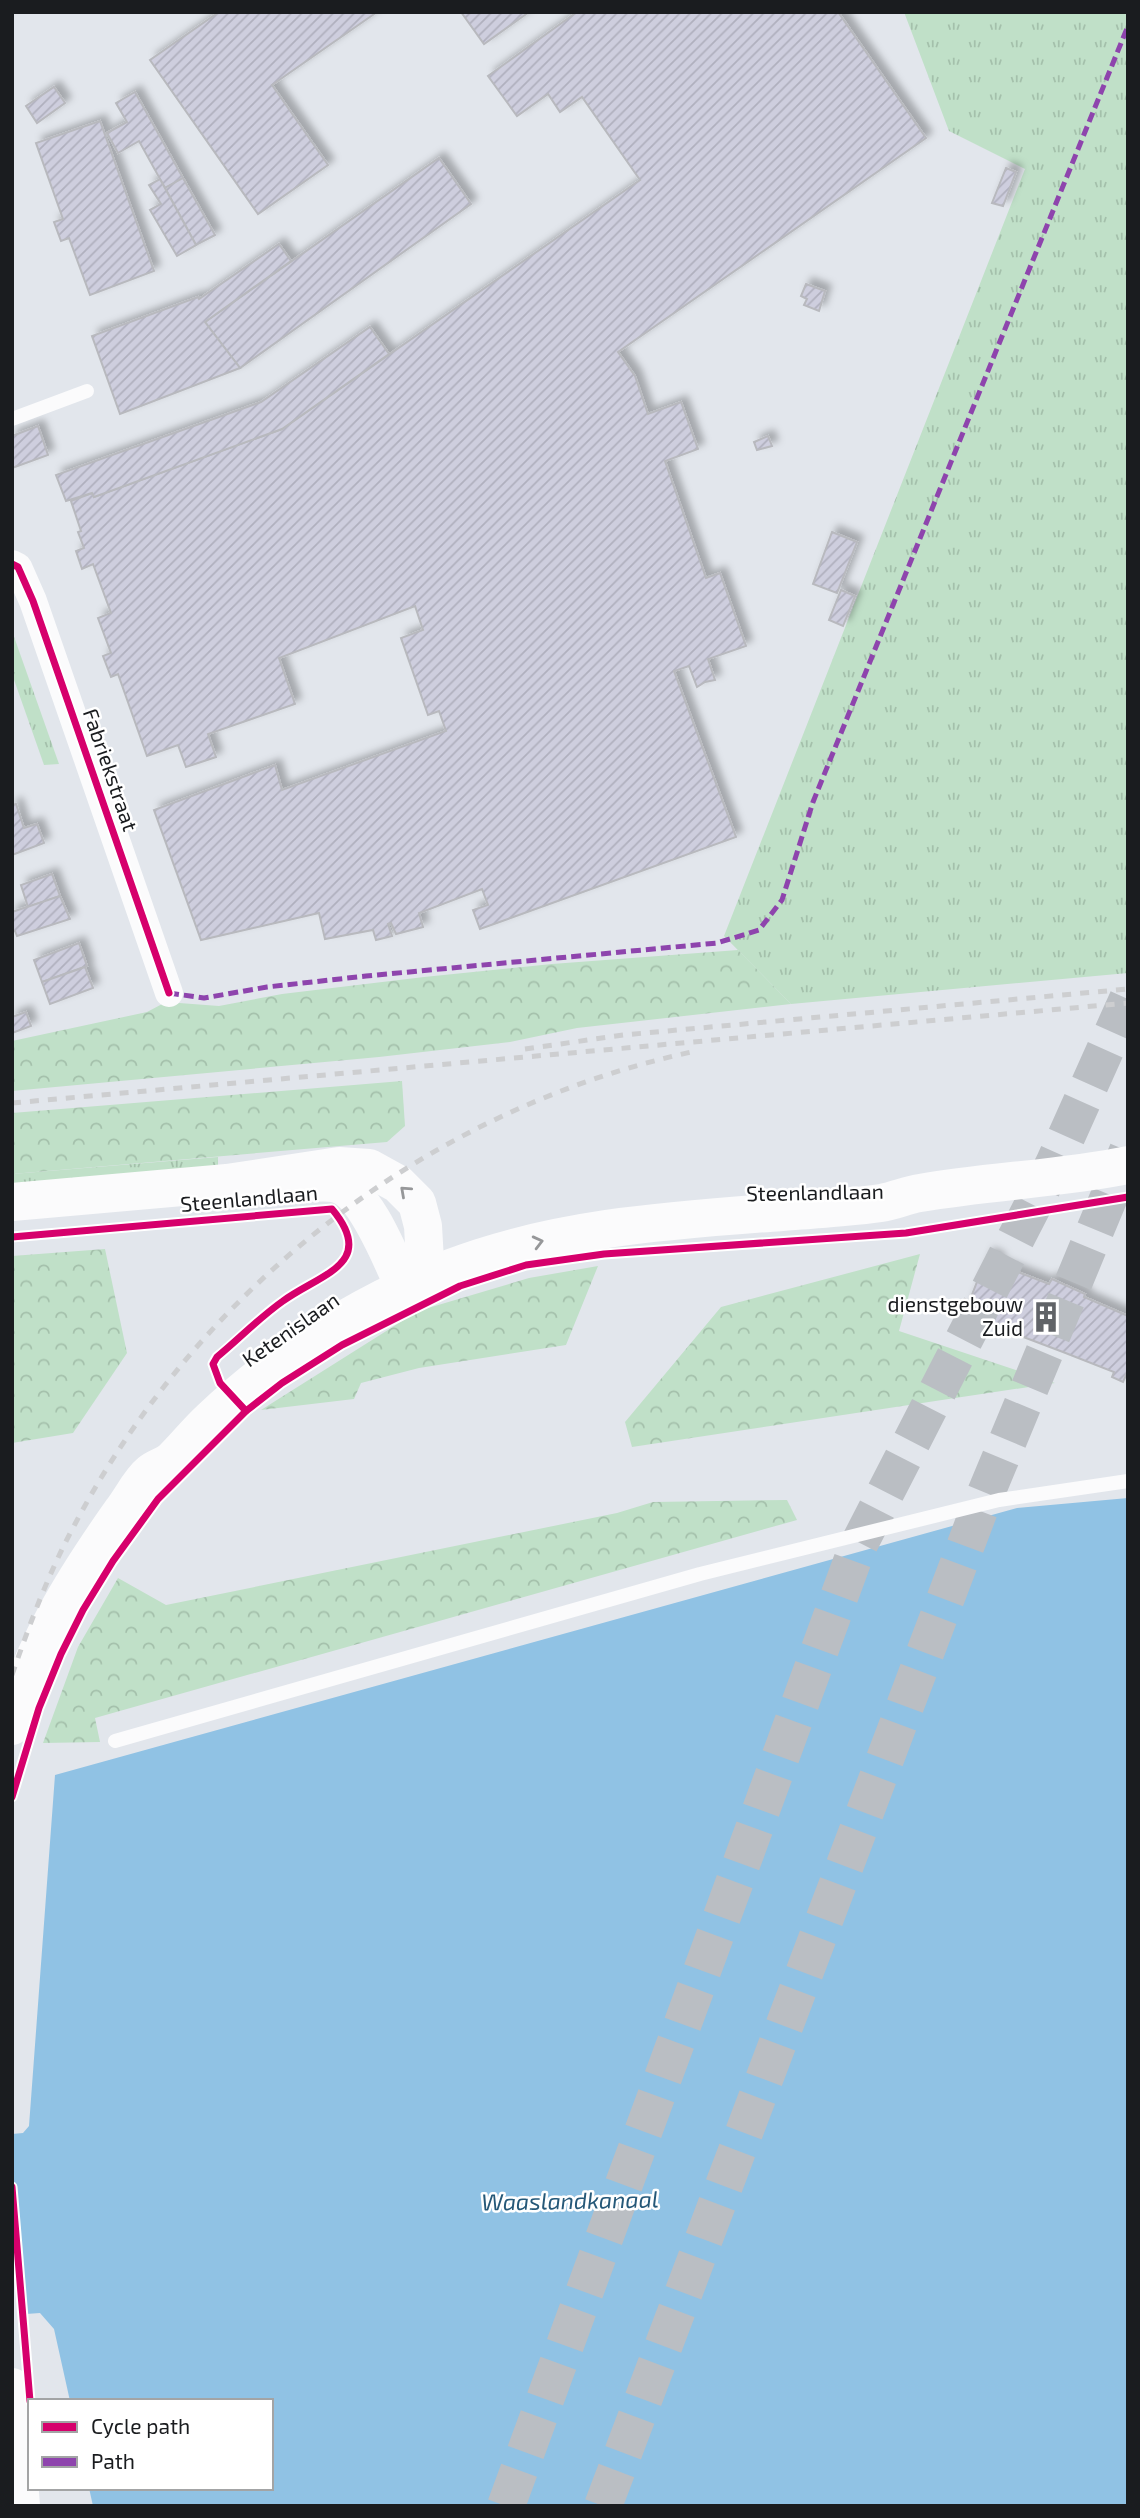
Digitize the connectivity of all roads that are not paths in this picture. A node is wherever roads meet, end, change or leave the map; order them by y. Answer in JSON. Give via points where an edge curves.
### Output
{"nodes":[{"id":1,"x":87,"y":391,"type":"dead end"},
{"id":2,"x":12,"y":419,"type":"edge"},
{"id":3,"x":12,"y":564,"type":"edge"},
{"id":4,"x":169,"y":992,"type":"dead end"},
{"id":5,"x":1128,"y":1165,"type":"edge"},
{"id":6,"x":12,"y":1202,"type":"edge"},
{"id":7,"x":412,"y":1271,"type":"junction"},
{"id":8,"x":1128,"y":1481,"type":"edge"},
{"id":9,"x":14,"y":1709,"type":"edge"},
{"id":10,"x":115,"y":1741,"type":"dead end"},
{"id":11,"x":12,"y":2387,"type":"edge"},
{"id":12,"x":21,"y":2506,"type":"edge"}],
"edges":[{"from":1,"to":2,"type":"lane"},
{"from":3,"to":4,"type":"street","name":"Fabriekstraat","via":[[18,567],[33,601]]},
{"from":5,"to":7,"type":"main road","name":"Steenlandlaan","via":[[918,1193],[883,1203],[588,1232]]},
{"from":6,"to":7,"type":"main road","name":"Steenlandlaan","via":[[227,1183],[337,1184],[353,1193]]},
{"from":7,"to":9,"type":"main road","name":"Ketenislaan","via":[[356,1285],[310,1313],[246,1359],[192,1409],[151,1460],[149,1474],[60,1609]]},
{"from":8,"to":10,"type":"lane","via":[[999,1500],[700,1574]]},
{"from":11,"to":12,"type":"main road"}]}
